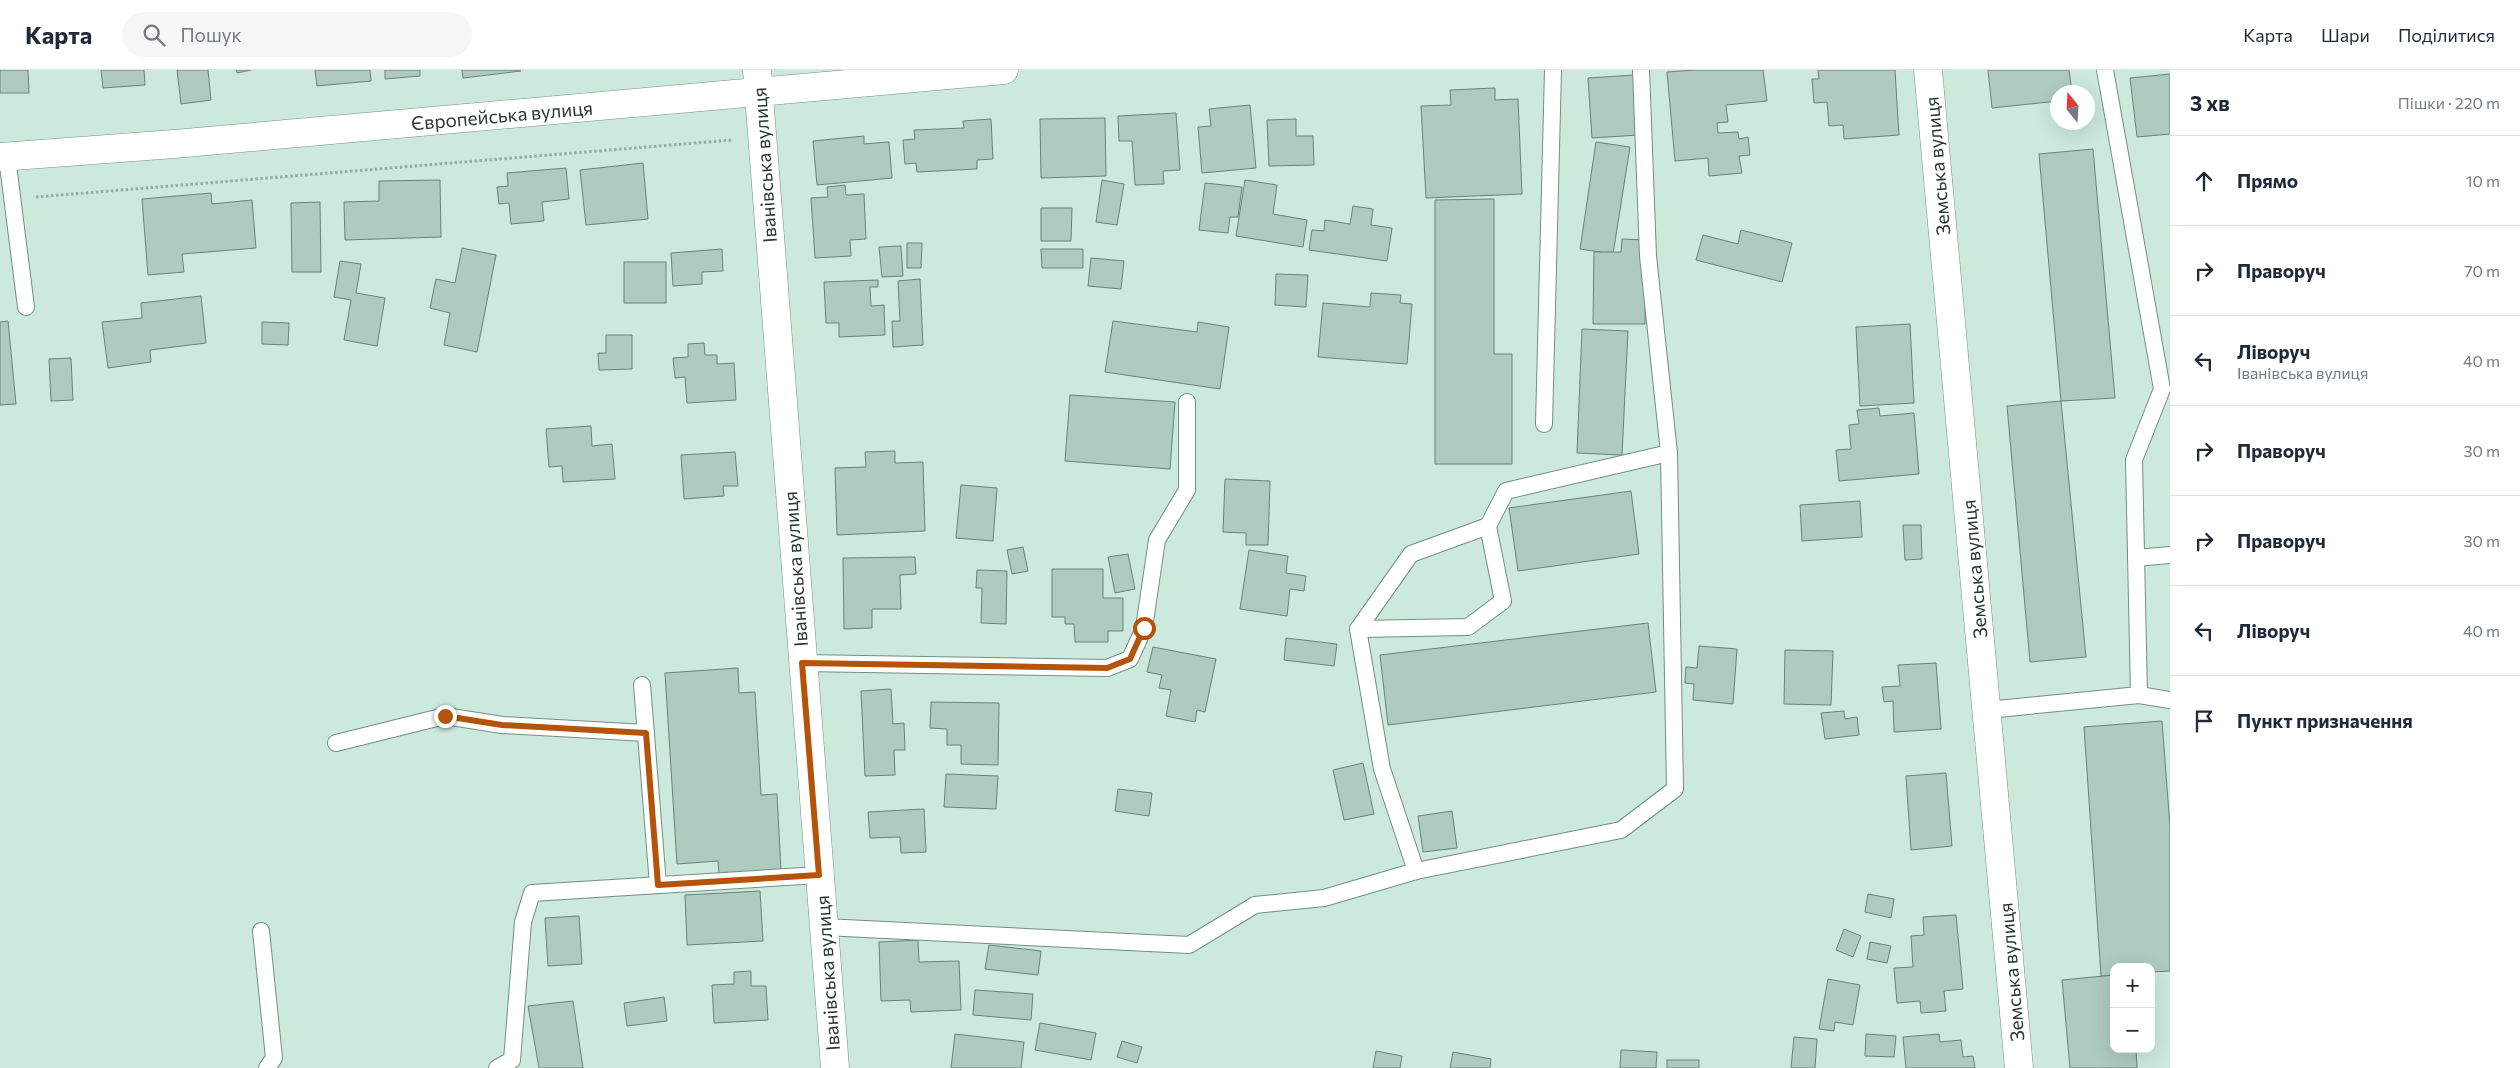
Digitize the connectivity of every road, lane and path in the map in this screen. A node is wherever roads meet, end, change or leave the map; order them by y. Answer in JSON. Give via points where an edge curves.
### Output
{"nodes":[{"id":1,"x":1004,"y":70,"type":"edge"},
{"id":2,"x":1553,"y":70,"type":"edge"},
{"id":3,"x":1642,"y":70,"type":"edge"},
{"id":4,"x":1928,"y":70,"type":"edge"},
{"id":5,"x":2105,"y":70,"type":"edge"},
{"id":6,"x":757,"y":81,"type":"edge"},
{"id":7,"x":762,"y":138,"type":"junction"},
{"id":8,"x":3,"y":157,"type":"edge"},
{"id":9,"x":12,"y":198,"type":"junction"},
{"id":10,"x":26,"y":307,"type":"dead end"},
{"id":11,"x":1187,"y":402,"type":"dead end"},
{"id":12,"x":1544,"y":424,"type":"dead end"},
{"id":13,"x":1669,"y":453,"type":"junction"},
{"id":14,"x":1488,"y":526,"type":"junction"},
{"id":15,"x":2170,"y":556,"type":"edge"},
{"id":16,"x":2136,"y":558,"type":"junction"},
{"id":17,"x":1358,"y":629,"type":"junction"},
{"id":18,"x":802,"y":663,"type":"junction"},
{"id":19,"x":642,"y":685,"type":"dead end"},
{"id":20,"x":2139,"y":695,"type":"junction"},
{"id":21,"x":2170,"y":700,"type":"edge"},
{"id":22,"x":1987,"y":710,"type":"junction"},
{"id":23,"x":646,"y":733,"type":"junction"},
{"id":24,"x":336,"y":742,"type":"dead end"},
{"id":25,"x":1416,"y":871,"type":"junction"},
{"id":26,"x":819,"y":875,"type":"junction"},
{"id":27,"x":658,"y":885,"type":"junction"},
{"id":28,"x":824,"y":927,"type":"junction"},
{"id":29,"x":261,"y":931,"type":"dead end"},
{"id":30,"x":275,"y":1065,"type":"edge"},
{"id":31,"x":497,"y":1068,"type":"edge"},
{"id":32,"x":835,"y":1068,"type":"edge"},
{"id":33,"x":2020,"y":1068,"type":"edge"}],
"edges":[{"from":1,"to":6,"type":"street","name":"Європейська вулиця"},
{"from":2,"to":12,"type":"lane"},
{"from":3,"to":13,"type":"lane","via":[[1648,256]]},
{"from":4,"to":22,"type":"street","name":"Земська вулиця"},
{"from":5,"to":16,"type":"lane","via":[[2162,389],[2134,460]]},
{"from":6,"to":7,"type":"street","name":"Іванівська вулиця"},
{"from":6,"to":8,"type":"street","name":"Європейська вулиця"},
{"from":7,"to":9,"type":"path"},
{"from":7,"to":18,"type":"street","name":"Іванівська вулиця"},
{"from":8,"to":9,"type":"lane"},
{"from":9,"to":10,"type":"lane"},
{"from":11,"to":18,"type":"lane","via":[[1187,490],[1157,540],[1144,628],[1130,659],[1107,668]]},
{"from":13,"to":14,"type":"lane","via":[[1506,491]]},
{"from":13,"to":25,"type":"lane","via":[[1675,789],[1620,830]]},
{"from":14,"to":17,"type":"lane","via":[[1411,554]]},
{"from":14,"to":17,"type":"lane","via":[[1503,601],[1468,627]]},
{"from":15,"to":16,"type":"lane"},
{"from":16,"to":20,"type":"lane"},
{"from":17,"to":25,"type":"lane","via":[[1382,769]]},
{"from":18,"to":26,"type":"street","name":"Іванівська вулиця"},
{"from":19,"to":23,"type":"lane"},
{"from":20,"to":21,"type":"lane"},
{"from":20,"to":22,"type":"lane"},
{"from":22,"to":33,"type":"street","name":"Земська вулиця"},
{"from":23,"to":24,"type":"lane","via":[[502,725],[445,716]]},
{"from":23,"to":27,"type":"lane"},
{"from":25,"to":28,"type":"lane","via":[[1324,898],[1255,905],[1189,945]]},
{"from":26,"to":27,"type":"lane"},
{"from":26,"to":28,"type":"street","name":"Іванівська вулиця"},
{"from":27,"to":31,"type":"lane","via":[[532,893],[523,922],[512,1060]]},
{"from":28,"to":32,"type":"street","name":"Іванівська вулиця"},
{"from":29,"to":30,"type":"lane"}]}
